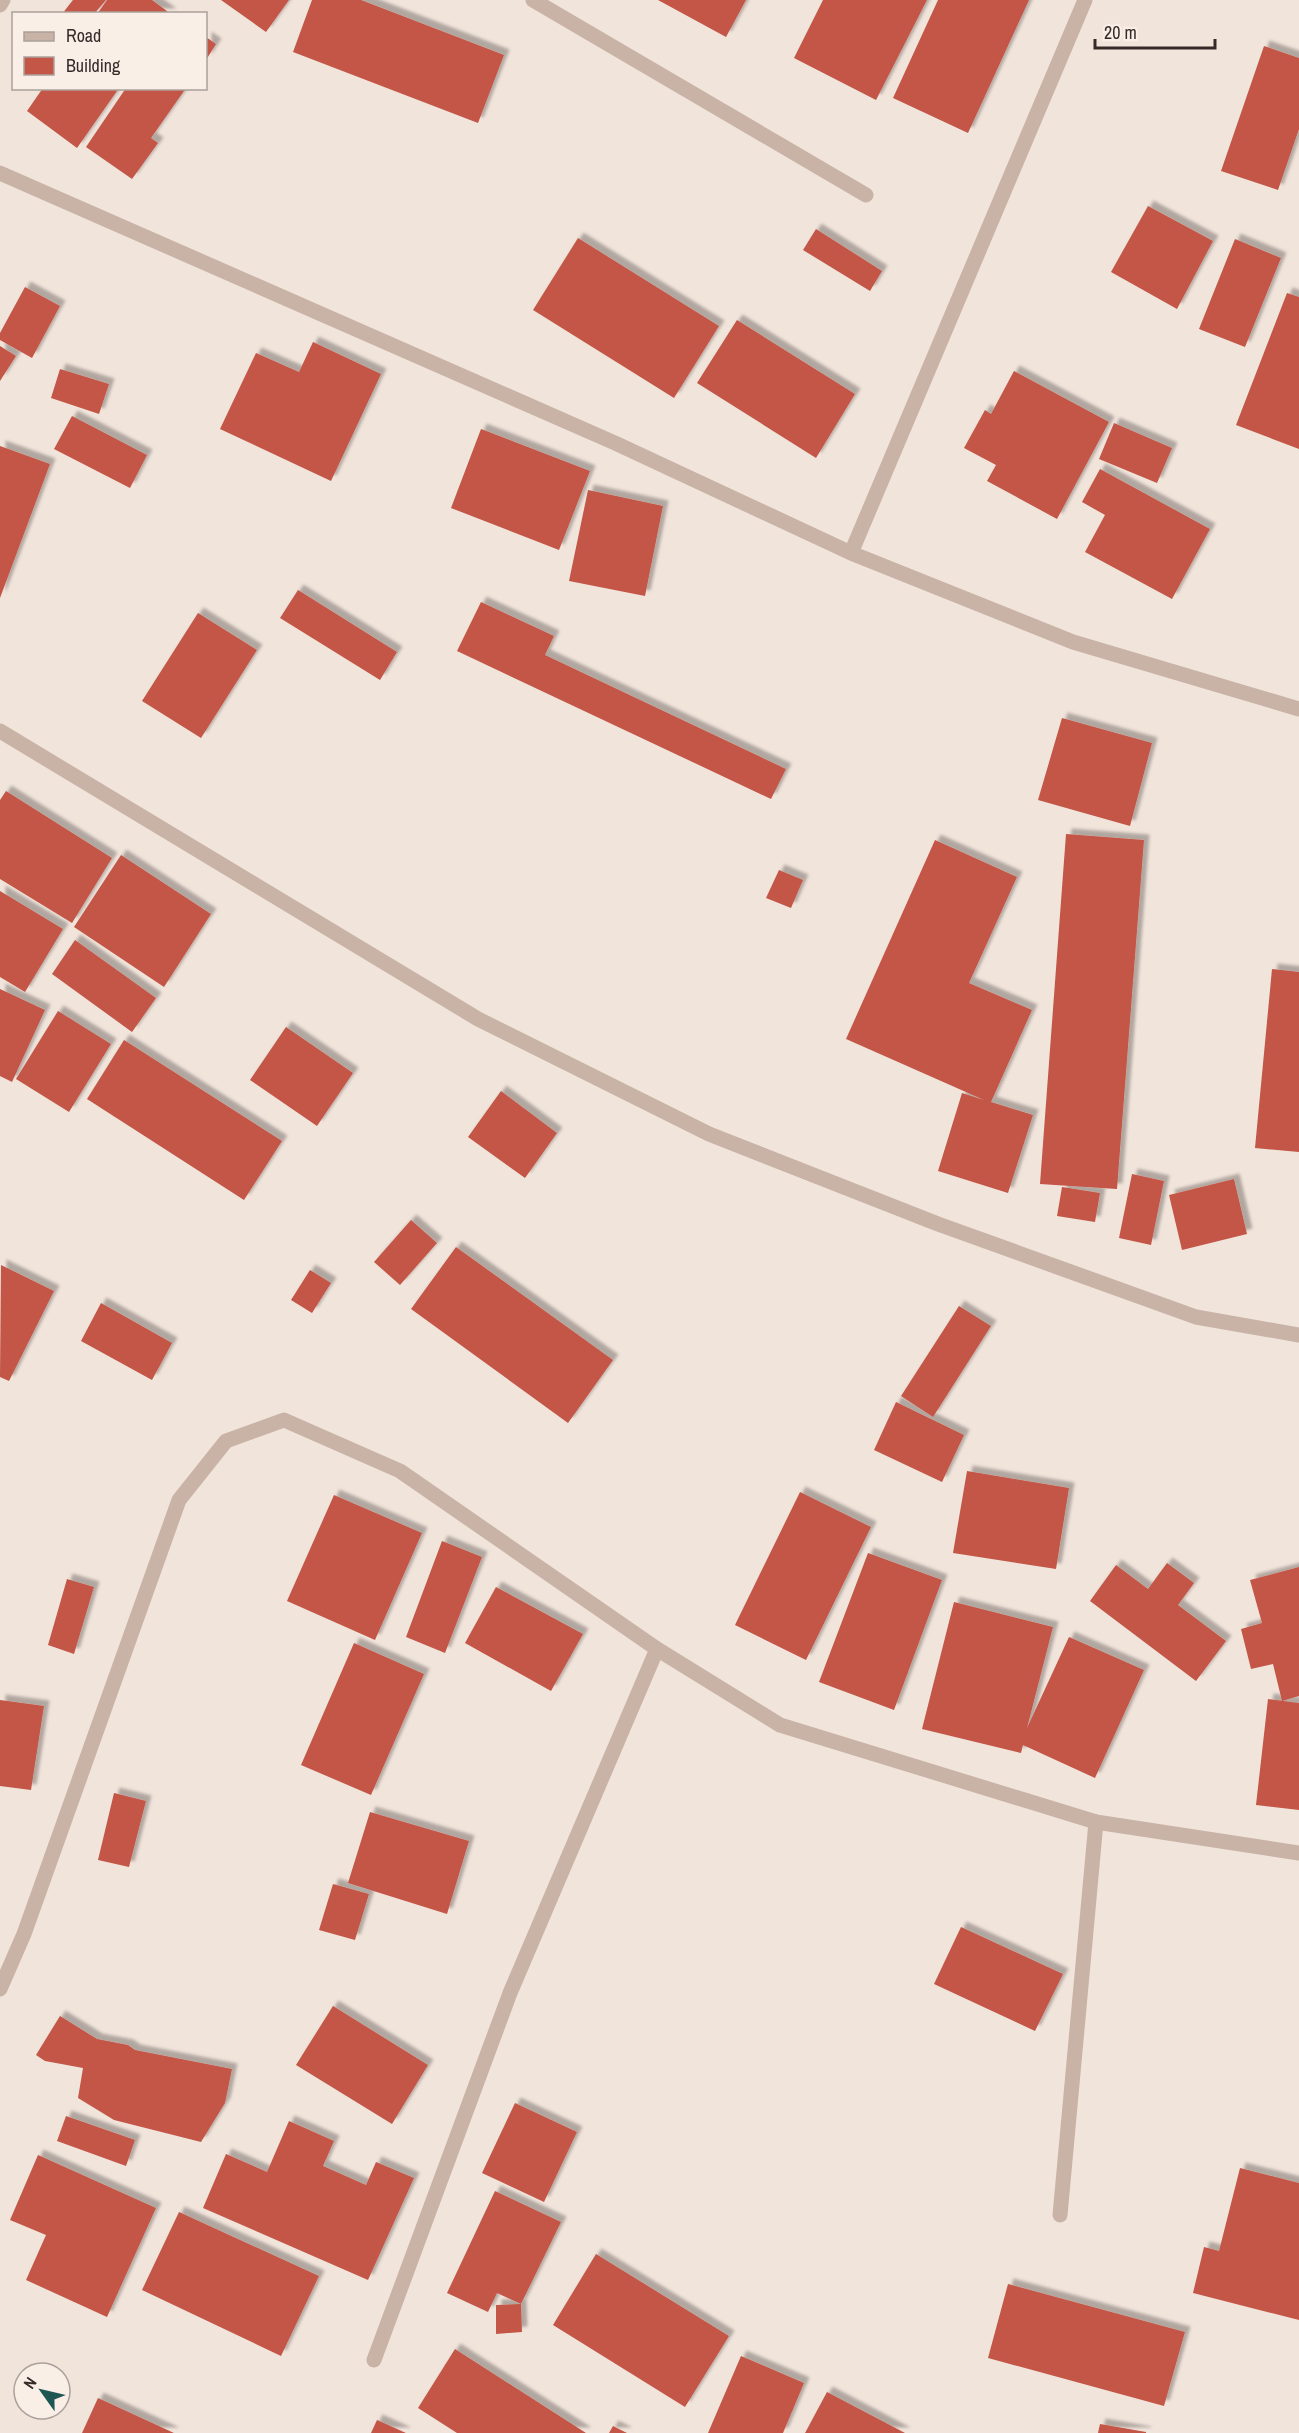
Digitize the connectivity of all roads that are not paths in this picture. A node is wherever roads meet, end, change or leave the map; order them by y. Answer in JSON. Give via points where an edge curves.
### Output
{"nodes":[{"id":1,"x":3,"y":0,"type":"edge"},
{"id":2,"x":533,"y":0,"type":"edge"},
{"id":3,"x":1082,"y":1,"type":"edge"},
{"id":4,"x":0,"y":5,"type":"edge"},
{"id":5,"x":0,"y":173,"type":"edge"},
{"id":6,"x":866,"y":195,"type":"dead end"},
{"id":7,"x":851,"y":553,"type":"junction"},
{"id":8,"x":1299,"y":709,"type":"edge"},
{"id":9,"x":0,"y":731,"type":"edge"},
{"id":10,"x":1299,"y":1335,"type":"edge"},
{"id":11,"x":657,"y":1648,"type":"junction"},
{"id":12,"x":1096,"y":1822,"type":"junction"},
{"id":13,"x":1299,"y":1853,"type":"edge"},
{"id":14,"x":0,"y":1989,"type":"edge"},
{"id":15,"x":1060,"y":2215,"type":"dead end"},
{"id":16,"x":374,"y":2360,"type":"dead end"}],
"edges":[{"from":1,"to":4,"type":"street"},
{"from":2,"to":6,"type":"street"},
{"from":3,"to":7,"type":"street"},
{"from":5,"to":7,"type":"street","via":[[615,443]]},
{"from":7,"to":8,"type":"street","via":[[1073,642]]},
{"from":9,"to":10,"type":"street","via":[[478,1019],[709,1134],[938,1224],[1196,1317]]},
{"from":11,"to":12,"type":"street","via":[[780,1725]]},
{"from":11,"to":14,"type":"street","via":[[400,1471],[284,1420],[226,1441],[179,1500],[24,1934]]},
{"from":11,"to":16,"type":"street","via":[[510,1993]]},
{"from":12,"to":13,"type":"street"},
{"from":12,"to":15,"type":"street"}]}
